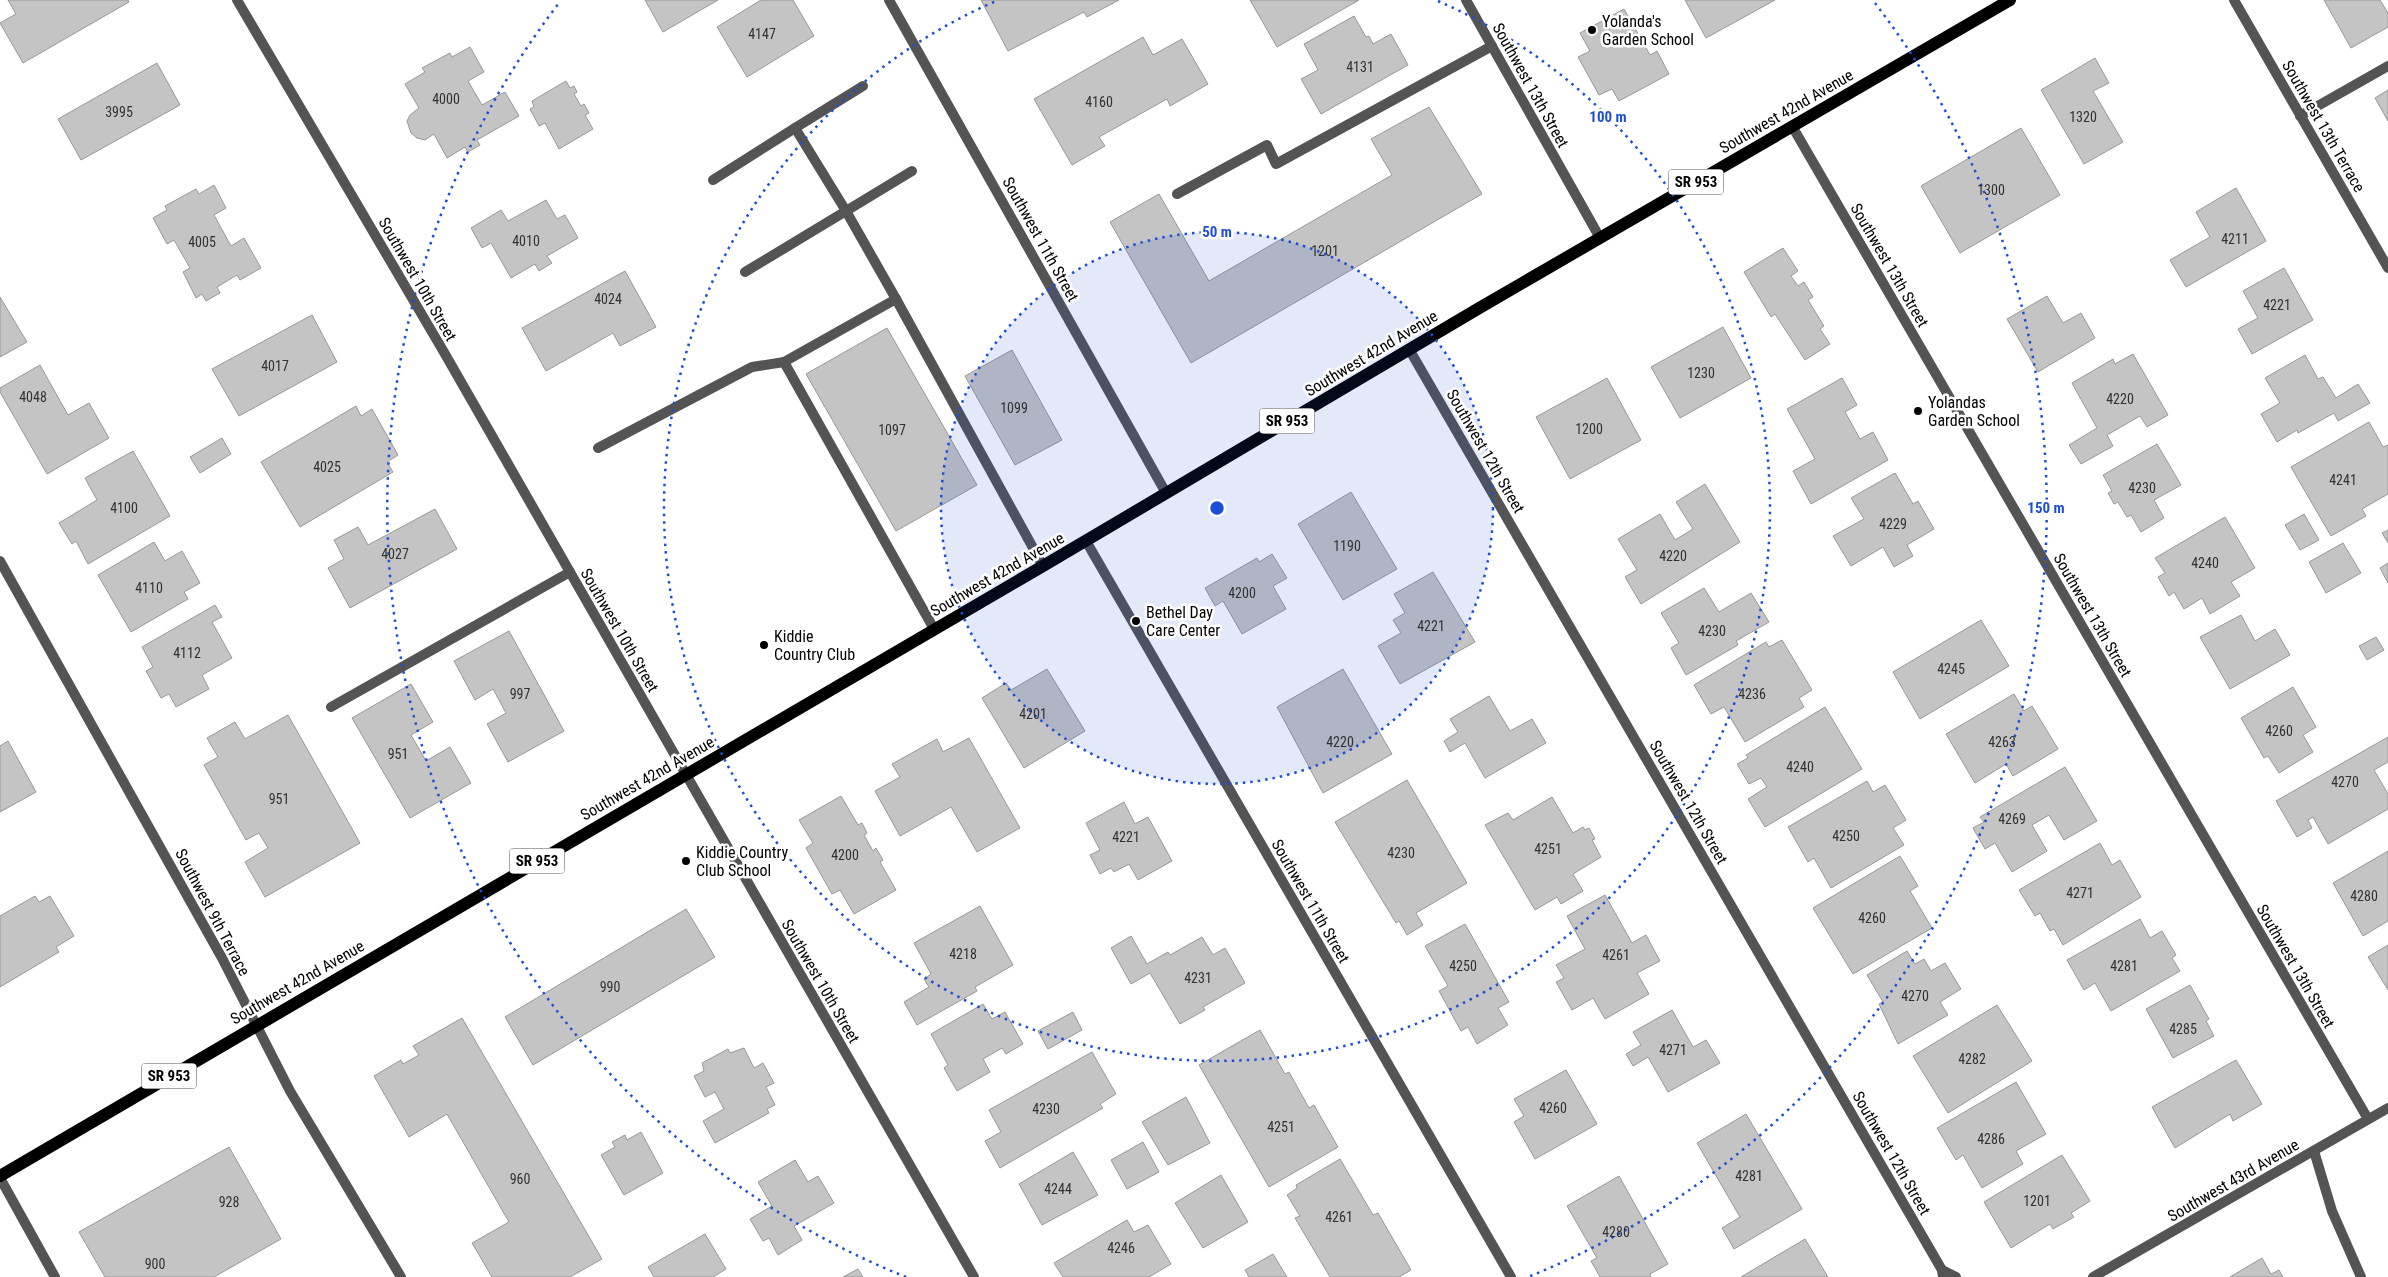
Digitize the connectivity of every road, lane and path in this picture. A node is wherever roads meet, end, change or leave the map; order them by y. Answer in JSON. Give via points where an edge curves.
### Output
{"nodes":[{"id":1,"x":237,"y":0,"type":"edge"},
{"id":2,"x":888,"y":0,"type":"edge"},
{"id":3,"x":1466,"y":0,"type":"edge"},
{"id":4,"x":2010,"y":0,"type":"edge"},
{"id":5,"x":2234,"y":0,"type":"edge"},
{"id":6,"x":1492,"y":46,"type":"junction"},
{"id":7,"x":2388,"y":66,"type":"edge"},
{"id":8,"x":863,"y":86,"type":"dead end"},
{"id":9,"x":2300,"y":116,"type":"junction"},
{"id":10,"x":1792,"y":126,"type":"junction"},
{"id":11,"x":795,"y":128,"type":"junction"},
{"id":12,"x":912,"y":170,"type":"dead end"},
{"id":13,"x":713,"y":180,"type":"dead end"},
{"id":14,"x":1177,"y":194,"type":"dead end"},
{"id":15,"x":846,"y":211,"type":"junction"},
{"id":16,"x":1600,"y":238,"type":"junction"},
{"id":17,"x":2388,"y":268,"type":"edge"},
{"id":18,"x":745,"y":272,"type":"dead end"},
{"id":19,"x":896,"y":299,"type":"junction"},
{"id":20,"x":1409,"y":349,"type":"junction"},
{"id":21,"x":784,"y":362,"type":"junction"},
{"id":22,"x":598,"y":448,"type":"dead end"},
{"id":23,"x":1166,"y":494,"type":"junction"},
{"id":24,"x":1086,"y":541,"type":"junction"},
{"id":25,"x":0,"y":561,"type":"edge"},
{"id":26,"x":1043,"y":566,"type":"junction"},
{"id":27,"x":570,"y":572,"type":"junction"},
{"id":28,"x":934,"y":629,"type":"junction"},
{"id":29,"x":331,"y":707,"type":"dead end"},
{"id":30,"x":686,"y":774,"type":"junction"},
{"id":31,"x":256,"y":1026,"type":"junction"},
{"id":32,"x":2388,"y":1108,"type":"edge"},
{"id":33,"x":2368,"y":1119,"type":"junction"},
{"id":34,"x":2314,"y":1151,"type":"junction"},
{"id":35,"x":0,"y":1176,"type":"edge"},
{"id":36,"x":1942,"y":1274,"type":"edge"},
{"id":37,"x":55,"y":1277,"type":"edge"},
{"id":38,"x":401,"y":1277,"type":"edge"},
{"id":39,"x":974,"y":1277,"type":"edge"},
{"id":40,"x":1511,"y":1277,"type":"edge"},
{"id":41,"x":1956,"y":1277,"type":"edge"},
{"id":42,"x":2093,"y":1277,"type":"edge"},
{"id":43,"x":2362,"y":1277,"type":"edge"}],
"edges":[{"from":1,"to":27,"type":"street","name":"Southwest 10th Street"},
{"from":2,"to":23,"type":"street","name":"Southwest 11th Street"},
{"from":3,"to":6,"type":"street","name":"Southwest 13th Street"},
{"from":4,"to":10,"type":"main road","name":"Southwest 42nd Avenue","number":"SR 953"},
{"from":5,"to":9,"type":"street","name":"Southwest 13th Terrace"},
{"from":6,"to":14,"type":"street","via":[[1276,164],[1267,146]]},
{"from":6,"to":16,"type":"street","name":"Southwest 13th Street"},
{"from":7,"to":9,"type":"street"},
{"from":8,"to":11,"type":"street"},
{"from":9,"to":17,"type":"street","name":"Southwest 13th Terrace"},
{"from":10,"to":16,"type":"main road","name":"Southwest 42nd Avenue","number":"SR 953"},
{"from":10,"to":33,"type":"street","name":"Southwest 13th Street"},
{"from":11,"to":13,"type":"street"},
{"from":11,"to":15,"type":"street"},
{"from":12,"to":15,"type":"street"},
{"from":15,"to":18,"type":"street"},
{"from":15,"to":19,"type":"street"},
{"from":16,"to":20,"type":"main road","name":"Southwest 42nd Avenue","number":"SR 953"},
{"from":19,"to":21,"type":"street"},
{"from":19,"to":26,"type":"street"},
{"from":20,"to":23,"type":"main road","name":"Southwest 42nd Avenue","number":"SR 953"},
{"from":20,"to":36,"type":"street","name":"Southwest 12th Street"},
{"from":21,"to":22,"type":"street","via":[[752,367]]},
{"from":21,"to":28,"type":"street"},
{"from":23,"to":24,"type":"main road","name":"Southwest 42nd Avenue","number":"SR 953"},
{"from":24,"to":26,"type":"main road","name":"Southwest 42nd Avenue","number":"SR 953"},
{"from":24,"to":40,"type":"street","name":"Southwest 11th Street"},
{"from":25,"to":31,"type":"street","name":"Southwest 9th Terrace","via":[[213,941]]},
{"from":26,"to":28,"type":"main road","name":"Southwest 42nd Avenue","number":"SR 953"},
{"from":27,"to":29,"type":"street"},
{"from":27,"to":30,"type":"street","name":"Southwest 10th Street"},
{"from":28,"to":30,"type":"main road","name":"Southwest 42nd Avenue","number":"SR 953"},
{"from":30,"to":31,"type":"main road","name":"Southwest 42nd Avenue","number":"SR 953"},
{"from":30,"to":39,"type":"street","name":"Southwest 10th Street"},
{"from":31,"to":35,"type":"main road","name":"Southwest 42nd Avenue","number":"SR 953"},
{"from":31,"to":38,"type":"street","name":"Southwest 9th Terrace","via":[[290,1092]]},
{"from":32,"to":33,"type":"street","name":"Southwest 43rd Avenue"},
{"from":33,"to":34,"type":"street","name":"Southwest 43rd Avenue"},
{"from":34,"to":42,"type":"street","name":"Southwest 43rd Avenue"},
{"from":34,"to":43,"type":"street","via":[[2332,1211]]},
{"from":35,"to":37,"type":"street"},
{"from":36,"to":41,"type":"street","name":"Southwest 12th Street"}]}
